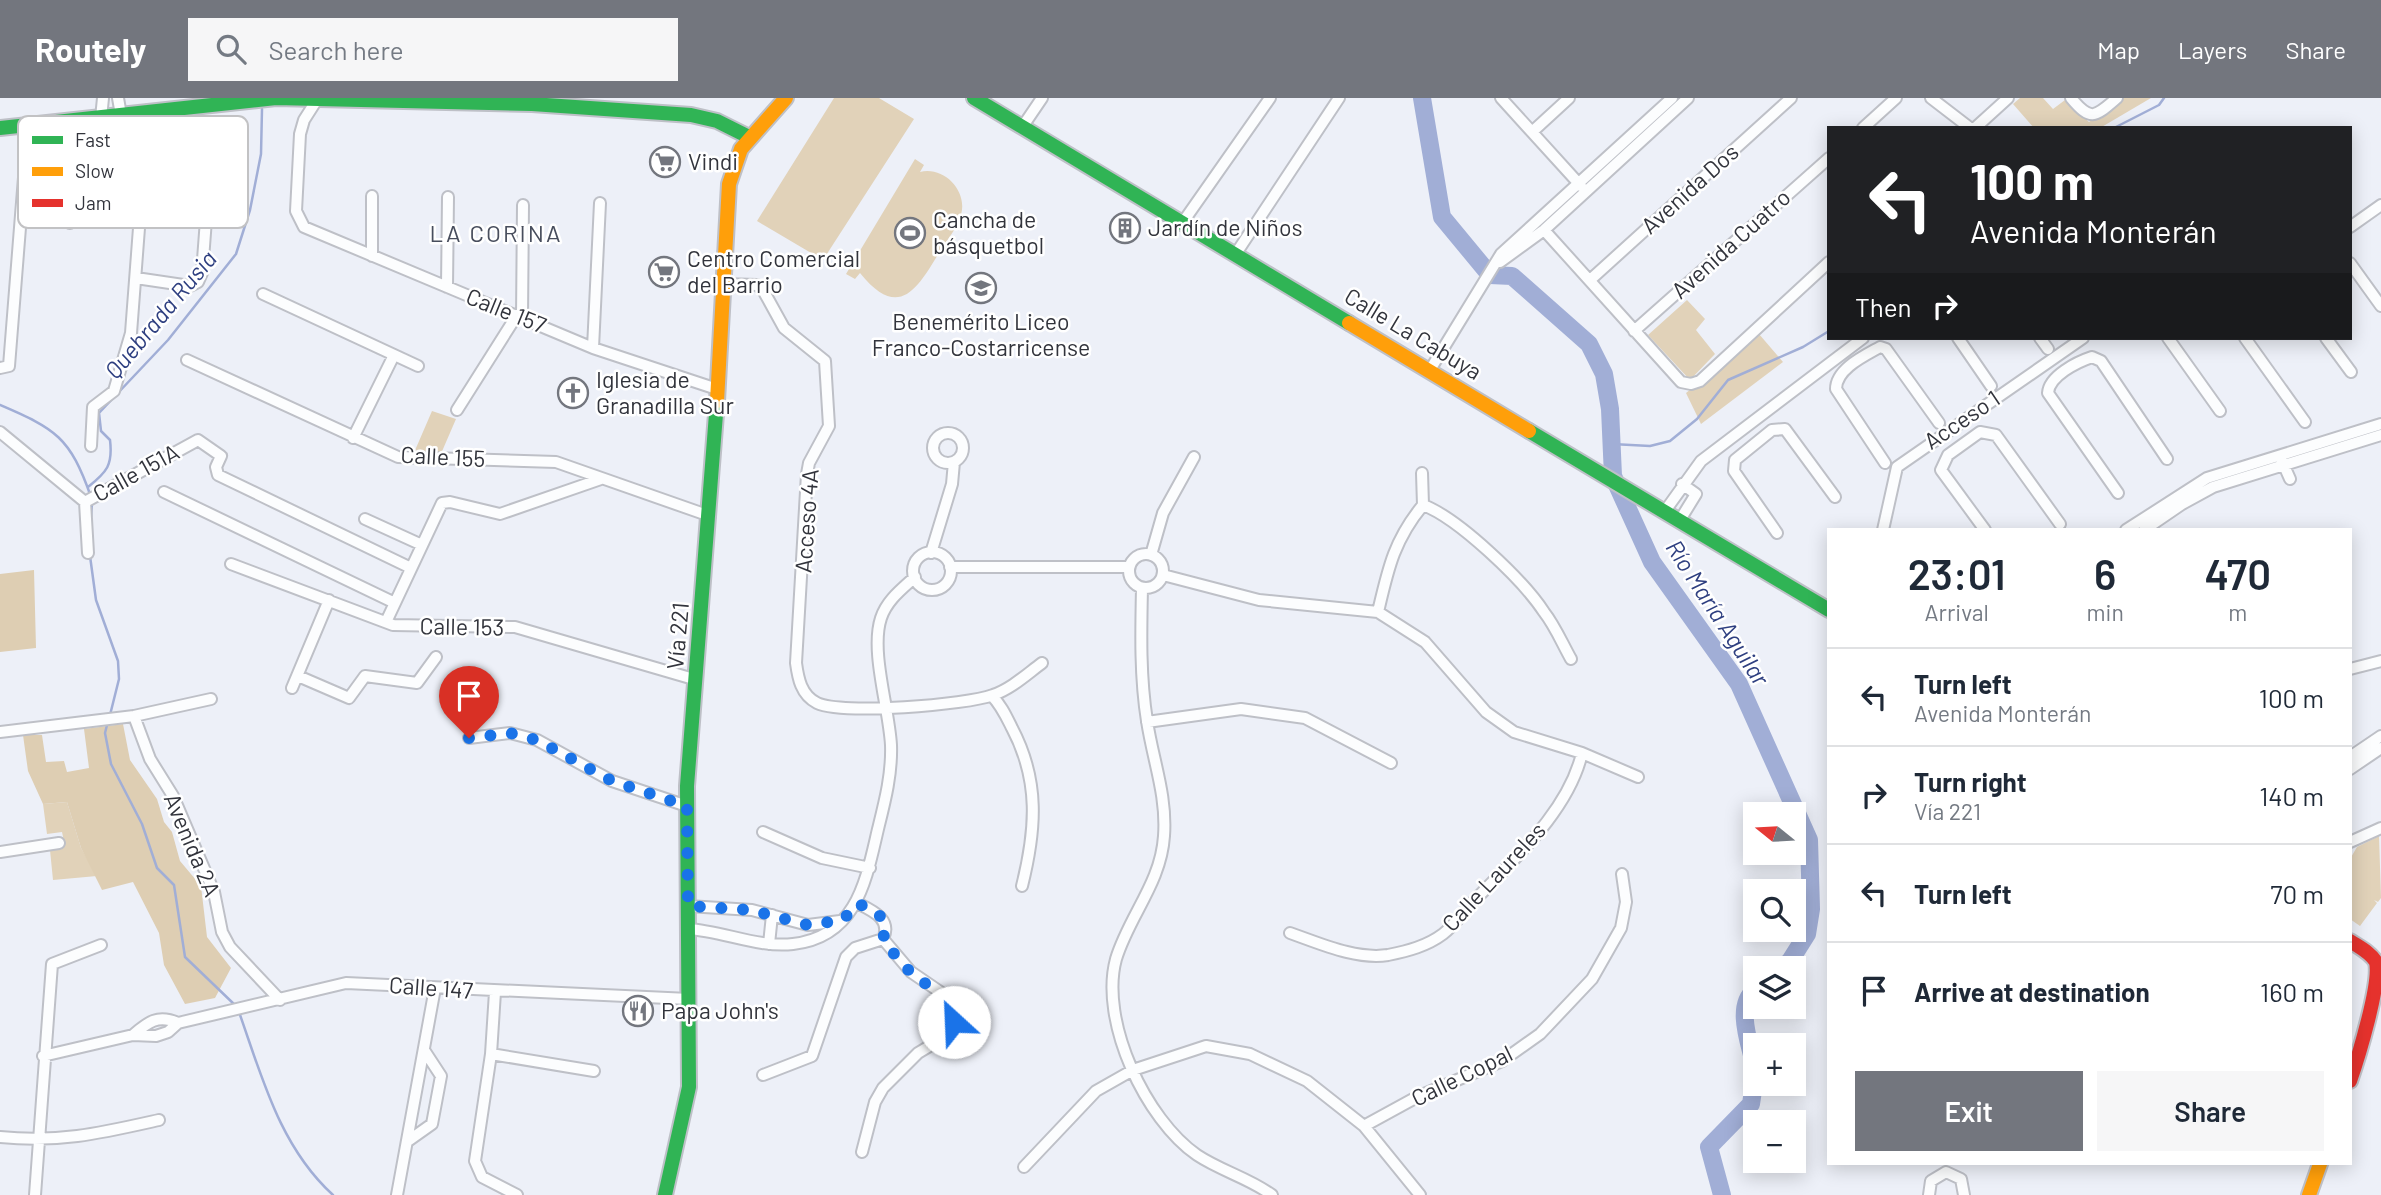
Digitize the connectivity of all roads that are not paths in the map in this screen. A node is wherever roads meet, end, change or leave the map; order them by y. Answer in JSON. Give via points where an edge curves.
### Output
{"nodes":[{"id":1,"x":103,"y":98,"type":"edge"},
{"id":2,"x":118,"y":98,"type":"edge"},
{"id":3,"x":786,"y":98,"type":"edge"},
{"id":4,"x":974,"y":98,"type":"edge"},
{"id":5,"x":1042,"y":98,"type":"edge"},
{"id":6,"x":1270,"y":98,"type":"edge"},
{"id":7,"x":1339,"y":98,"type":"edge"},
{"id":8,"x":1501,"y":98,"type":"edge"},
{"id":9,"x":1569,"y":98,"type":"edge"},
{"id":10,"x":1672,"y":98,"type":"edge"},
{"id":11,"x":1688,"y":98,"type":"edge"},
{"id":12,"x":1791,"y":98,"type":"edge"},
{"id":13,"x":1896,"y":98,"type":"edge"},
{"id":14,"x":1931,"y":98,"type":"edge"},
{"id":15,"x":2008,"y":98,"type":"edge"},
{"id":16,"x":2071,"y":98,"type":"edge"},
{"id":17,"x":2117,"y":98,"type":"edge"},
{"id":18,"x":318,"y":99,"type":"edge"},
{"id":19,"x":533,"y":101,"type":"edge"},
{"id":20,"x":550,"y":102,"type":"edge"},
{"id":21,"x":148,"y":110,"type":"junction"},
{"id":22,"x":121,"y":115,"type":"junction"},
{"id":23,"x":101,"y":116,"type":"edge"},
{"id":24,"x":114,"y":116,"type":"edge"},
{"id":25,"x":148,"y":116,"type":"edge"},
{"id":26,"x":1023,"y":126,"type":"junction"},
{"id":27,"x":1865,"y":126,"type":"edge"},
{"id":28,"x":1970,"y":126,"type":"edge"},
{"id":29,"x":1975,"y":126,"type":"edge"},
{"id":30,"x":18,"y":127,"type":"edge"},
{"id":31,"x":0,"y":128,"type":"edge"},
{"id":32,"x":1532,"y":132,"type":"junction"},
{"id":33,"x":749,"y":137,"type":"junction"},
{"id":34,"x":1827,"y":160,"type":"edge"},
{"id":35,"x":1582,"y":187,"type":"junction"},
{"id":36,"x":372,"y":196,"type":"dead end"},
{"id":37,"x":448,"y":197,"type":"dead end"},
{"id":38,"x":600,"y":204,"type":"dead end"},
{"id":39,"x":523,"y":205,"type":"dead end"},
{"id":40,"x":2381,"y":205,"type":"edge"},
{"id":41,"x":1183,"y":222,"type":"junction"},
{"id":42,"x":2352,"y":226,"type":"edge"},
{"id":43,"x":19,"y":228,"type":"edge"},
{"id":44,"x":140,"y":228,"type":"edge"},
{"id":45,"x":207,"y":228,"type":"edge"},
{"id":46,"x":1544,"y":230,"type":"junction"},
{"id":47,"x":1235,"y":255,"type":"junction"},
{"id":48,"x":372,"y":256,"type":"junction"},
{"id":49,"x":1497,"y":263,"type":"junction"},
{"id":50,"x":1827,"y":264,"type":"edge"},
{"id":51,"x":2352,"y":265,"type":"edge"},
{"id":52,"x":136,"y":278,"type":"junction"},
{"id":53,"x":1590,"y":280,"type":"junction"},
{"id":54,"x":723,"y":284,"type":"junction"},
{"id":55,"x":2381,"y":284,"type":"edge"},
{"id":56,"x":447,"y":287,"type":"junction"},
{"id":57,"x":2370,"y":291,"type":"junction"},
{"id":58,"x":263,"y":294,"type":"dead end"},
{"id":59,"x":2381,"y":306,"type":"edge"},
{"id":60,"x":519,"y":316,"type":"junction"},
{"id":61,"x":1634,"y":331,"type":"junction"},
{"id":62,"x":1860,"y":340,"type":"edge"},
{"id":63,"x":1959,"y":340,"type":"edge"},
{"id":64,"x":2042,"y":340,"type":"edge"},
{"id":65,"x":2079,"y":340,"type":"edge"},
{"id":66,"x":2169,"y":340,"type":"edge"},
{"id":67,"x":2246,"y":340,"type":"edge"},
{"id":68,"x":2327,"y":340,"type":"edge"},
{"id":69,"x":593,"y":348,"type":"junction"},
{"id":70,"x":1850,"y":348,"type":"junction"},
{"id":71,"x":2053,"y":352,"type":"junction"},
{"id":72,"x":394,"y":355,"type":"junction"},
{"id":73,"x":1858,"y":359,"type":"junction"},
{"id":74,"x":187,"y":360,"type":"dead end"},
{"id":75,"x":418,"y":366,"type":"dead end"},
{"id":76,"x":5,"y":367,"type":"edge"},
{"id":77,"x":2069,"y":369,"type":"junction"},
{"id":78,"x":1430,"y":370,"type":"junction"},
{"id":79,"x":2351,"y":372,"type":"dead end"},
{"id":80,"x":1991,"y":386,"type":"dead end"},
{"id":81,"x":717,"y":389,"type":"junction"},
{"id":82,"x":457,"y":410,"type":"dead end"},
{"id":83,"x":2220,"y":411,"type":"dead end"},
{"id":84,"x":2305,"y":422,"type":"dead end"},
{"id":85,"x":2381,"y":424,"type":"edge"},
{"id":86,"x":1747,"y":425,"type":"junction"},
{"id":87,"x":1944,"y":426,"type":"junction"},
{"id":88,"x":0,"y":432,"type":"edge"},
{"id":89,"x":2381,"y":436,"type":"edge"},
{"id":90,"x":353,"y":438,"type":"junction"},
{"id":91,"x":1758,"y":442,"type":"junction"},
{"id":92,"x":91,"y":446,"type":"dead end"},
{"id":93,"x":1960,"y":446,"type":"junction"},
{"id":94,"x":1194,"y":457,"type":"dead end"},
{"id":95,"x":2167,"y":459,"type":"dead end"},
{"id":96,"x":2282,"y":460,"type":"junction"},
{"id":97,"x":954,"y":462,"type":"dead end"},
{"id":98,"x":1885,"y":463,"type":"dead end"},
{"id":99,"x":1422,"y":473,"type":"dead end"},
{"id":100,"x":601,"y":479,"type":"junction"},
{"id":101,"x":2290,"y":479,"type":"dead end"},
{"id":102,"x":1682,"y":484,"type":"junction"},
{"id":103,"x":164,"y":492,"type":"dead end"},
{"id":104,"x":2118,"y":492,"type":"dead end"},
{"id":105,"x":1835,"y":496,"type":"dead end"},
{"id":106,"x":85,"y":502,"type":"junction"},
{"id":107,"x":1423,"y":505,"type":"junction"},
{"id":108,"x":1665,"y":511,"type":"junction"},
{"id":109,"x":710,"y":516,"type":"junction"},
{"id":110,"x":365,"y":519,"type":"dead end"},
{"id":111,"x":1680,"y":520,"type":"junction"},
{"id":112,"x":2060,"y":524,"type":"dead end"},
{"id":113,"x":1883,"y":528,"type":"edge"},
{"id":114,"x":1983,"y":528,"type":"edge"},
{"id":115,"x":2129,"y":528,"type":"edge"},
{"id":116,"x":2147,"y":528,"type":"edge"},
{"id":117,"x":1777,"y":533,"type":"dead end"},
{"id":118,"x":422,"y":545,"type":"junction"},
{"id":119,"x":88,"y":553,"type":"dead end"},
{"id":120,"x":931,"y":553,"type":"junction"},
{"id":121,"x":1152,"y":555,"type":"junction"},
{"id":122,"x":231,"y":564,"type":"dead end"},
{"id":123,"x":1129,"y":566,"type":"junction"},
{"id":124,"x":950,"y":567,"type":"junction"},
{"id":125,"x":411,"y":568,"type":"junction"},
{"id":126,"x":1163,"y":575,"type":"junction"},
{"id":127,"x":915,"y":577,"type":"junction"},
{"id":128,"x":1142,"y":589,"type":"junction"},
{"id":129,"x":329,"y":600,"type":"junction"},
{"id":130,"x":395,"y":603,"type":"junction"},
{"id":131,"x":1827,"y":609,"type":"edge"},
{"id":132,"x":1378,"y":612,"type":"junction"},
{"id":133,"x":386,"y":622,"type":"junction"},
{"id":134,"x":436,"y":657,"type":"dead end"},
{"id":135,"x":1571,"y":659,"type":"dead end"},
{"id":136,"x":2381,"y":662,"type":"edge"},
{"id":137,"x":1042,"y":663,"type":"dead end"},
{"id":138,"x":2352,"y":669,"type":"edge"},
{"id":139,"x":298,"y":676,"type":"junction"},
{"id":140,"x":697,"y":680,"type":"junction"},
{"id":141,"x":292,"y":688,"type":"dead end"},
{"id":142,"x":992,"y":696,"type":"junction"},
{"id":143,"x":211,"y":699,"type":"dead end"},
{"id":144,"x":888,"y":709,"type":"junction"},
{"id":145,"x":134,"y":716,"type":"junction"},
{"id":146,"x":1147,"y":722,"type":"junction"},
{"id":147,"x":0,"y":732,"type":"edge"},
{"id":148,"x":2381,"y":736,"type":"edge"},
{"id":149,"x":469,"y":738,"type":"dead end"},
{"id":150,"x":2381,"y":748,"type":"edge"},
{"id":151,"x":1581,"y":753,"type":"junction"},
{"id":152,"x":2352,"y":756,"type":"edge"},
{"id":153,"x":1391,"y":763,"type":"dead end"},
{"id":154,"x":2352,"y":768,"type":"edge"},
{"id":155,"x":1639,"y":777,"type":"dead end"},
{"id":156,"x":687,"y":806,"type":"junction"},
{"id":157,"x":2381,"y":828,"type":"edge"},
{"id":158,"x":763,"y":832,"type":"dead end"},
{"id":159,"x":2352,"y":841,"type":"edge"},
{"id":160,"x":59,"y":843,"type":"dead end"},
{"id":161,"x":0,"y":852,"type":"edge"},
{"id":162,"x":870,"y":868,"type":"junction"},
{"id":163,"x":1622,"y":874,"type":"dead end"},
{"id":164,"x":1021,"y":886,"type":"dead end"},
{"id":165,"x":857,"y":903,"type":"junction"},
{"id":166,"x":688,"y":906,"type":"junction"},
{"id":167,"x":772,"y":915,"type":"junction"},
{"id":168,"x":843,"y":920,"type":"junction"},
{"id":169,"x":688,"y":929,"type":"junction"},
{"id":170,"x":1290,"y":933,"type":"dead end"},
{"id":171,"x":883,"y":939,"type":"junction"},
{"id":172,"x":2352,"y":942,"type":"edge"},
{"id":173,"x":769,"y":944,"type":"junction"},
{"id":174,"x":101,"y":946,"type":"dead end"},
{"id":175,"x":2379,"y":969,"type":"edge"},
{"id":176,"x":435,"y":988,"type":"junction"},
{"id":177,"x":495,"y":992,"type":"junction"},
{"id":178,"x":689,"y":999,"type":"junction"},
{"id":179,"x":280,"y":1000,"type":"junction"},
{"id":180,"x":425,"y":1050,"type":"junction"},
{"id":181,"x":491,"y":1054,"type":"junction"},
{"id":182,"x":43,"y":1056,"type":"junction"},
{"id":183,"x":1133,"y":1070,"type":"junction"},
{"id":184,"x":594,"y":1071,"type":"dead end"},
{"id":185,"x":763,"y":1075,"type":"dead end"},
{"id":186,"x":2352,"y":1075,"type":"edge"},
{"id":187,"x":159,"y":1120,"type":"dead end"},
{"id":188,"x":1364,"y":1126,"type":"junction"},
{"id":189,"x":0,"y":1137,"type":"edge"},
{"id":190,"x":37,"y":1140,"type":"junction"},
{"id":191,"x":408,"y":1140,"type":"junction"},
{"id":192,"x":862,"y":1152,"type":"dead end"},
{"id":193,"x":2320,"y":1165,"type":"edge"},
{"id":194,"x":1024,"y":1167,"type":"dead end"},
{"id":195,"x":35,"y":1195,"type":"edge"},
{"id":196,"x":397,"y":1195,"type":"edge"},
{"id":197,"x":517,"y":1195,"type":"edge"},
{"id":198,"x":665,"y":1195,"type":"edge"},
{"id":199,"x":1272,"y":1195,"type":"edge"},
{"id":200,"x":1420,"y":1195,"type":"edge"},
{"id":201,"x":1929,"y":1195,"type":"edge"},
{"id":202,"x":1964,"y":1195,"type":"edge"},
{"id":203,"x":2309,"y":1195,"type":"edge"}],
"edges":[{"from":1,"to":23,"type":"street"},
{"from":2,"to":22,"type":"street"},
{"from":3,"to":33,"type":"street","name":"Vía 221"},
{"from":4,"to":26,"type":"street","name":"Calle La Cabuya"},
{"from":5,"to":26,"type":"street"},
{"from":6,"to":41,"type":"street"},
{"from":7,"to":47,"type":"street"},
{"from":8,"to":32,"type":"street"},
{"from":9,"to":32,"type":"street"},
{"from":10,"to":35,"type":"street"},
{"from":11,"to":35,"type":"street"},
{"from":12,"to":53,"type":"street","name":"Avenida Dos"},
{"from":13,"to":27,"type":"street"},
{"from":14,"to":28,"type":"street"},
{"from":15,"to":29,"type":"street"},
{"from":16,"to":17,"type":"street","via":[[2091,116]]},
{"from":18,"to":19,"type":"street"},
{"from":18,"to":21,"type":"street","via":[[263,99]]},
{"from":18,"to":48,"type":"street","name":"Calle 157","via":[[300,134],[296,211],[310,230]]},
{"from":19,"to":20,"type":"street"},
{"from":20,"to":33,"type":"street","via":[[691,115],[717,121]]},
{"from":21,"to":22,"type":"street"},
{"from":21,"to":25,"type":"street"},
{"from":22,"to":24,"type":"street"},
{"from":26,"to":41,"type":"street","name":"Calle La Cabuya"},
{"from":30,"to":31,"type":"street"},
{"from":32,"to":35,"type":"street"},
{"from":33,"to":54,"type":"street","name":"Vía 221","via":[[729,184]]},
{"from":34,"to":61,"type":"street","name":"Avenida Cuatro"},
{"from":35,"to":46,"type":"street"},
{"from":35,"to":49,"type":"street","via":[[1501,254]]},
{"from":36,"to":48,"type":"street"},
{"from":37,"to":56,"type":"street"},
{"from":38,"to":69,"type":"street"},
{"from":39,"to":60,"type":"street"},
{"from":40,"to":42,"type":"street"},
{"from":41,"to":47,"type":"street","name":"Calle La Cabuya"},
{"from":43,"to":76,"type":"street"},
{"from":44,"to":52,"type":"street"},
{"from":45,"to":52,"type":"street","via":[[198,282],[190,286]]},
{"from":46,"to":49,"type":"street"},
{"from":46,"to":53,"type":"street"},
{"from":47,"to":78,"type":"street","name":"Calle La Cabuya"},
{"from":48,"to":56,"type":"street","name":"Calle 157"},
{"from":49,"to":78,"type":"street"},
{"from":50,"to":61,"type":"street","via":[[1700,381],[1681,382]]},
{"from":51,"to":57,"type":"street"},
{"from":52,"to":92,"type":"street","via":[[130,338],[114,391],[93,407]]},
{"from":53,"to":61,"type":"street"},
{"from":54,"to":81,"type":"street","name":"Vía 221"},
{"from":54,"to":144,"type":"street","name":"Acceso 4A","via":[[757,285],[784,328],[825,361],[829,426],[807,474],[798,681],[816,703],[836,709]]},
{"from":55,"to":57,"type":"street"},
{"from":56,"to":60,"type":"street","name":"Calle 157"},
{"from":57,"to":59,"type":"street"},
{"from":58,"to":72,"type":"street"},
{"from":60,"to":69,"type":"street","name":"Calle 157"},
{"from":60,"to":82,"type":"street"},
{"from":62,"to":70,"type":"street"},
{"from":63,"to":80,"type":"street"},
{"from":64,"to":71,"type":"street"},
{"from":65,"to":71,"type":"street","name":"Acceso 1"},
{"from":66,"to":83,"type":"street"},
{"from":67,"to":84,"type":"street"},
{"from":68,"to":79,"type":"street"},
{"from":69,"to":81,"type":"street","name":"Calle 157"},
{"from":70,"to":73,"type":"street"},
{"from":70,"to":86,"type":"street"},
{"from":71,"to":77,"type":"street"},
{"from":71,"to":87,"type":"street","name":"Acceso 1"},
{"from":72,"to":75,"type":"street"},
{"from":72,"to":90,"type":"street"},
{"from":73,"to":87,"type":"street","via":[[1880,346],[1886,349]]},
{"from":73,"to":98,"type":"street","via":[[1838,378],[1836,389]]},
{"from":74,"to":90,"type":"street","name":"Calle 155"},
{"from":77,"to":95,"type":"street","via":[[2092,357],[2101,360]]},
{"from":77,"to":104,"type":"street","via":[[2053,380],[2048,393]]},
{"from":78,"to":108,"type":"street","name":"Calle La Cabuya"},
{"from":81,"to":109,"type":"street","name":"Vía 221"},
{"from":85,"to":96,"type":"street"},
{"from":86,"to":91,"type":"street"},
{"from":86,"to":102,"type":"street","via":[[1700,461]]},
{"from":87,"to":93,"type":"street"},
{"from":87,"to":113,"type":"street","name":"Acceso 1","via":[[1897,467]]},
{"from":88,"to":106,"type":"street","name":"Calle 151A"},
{"from":89,"to":96,"type":"street"},
{"from":90,"to":100,"type":"street","name":"Calle 155","via":[[398,457],[556,462]]},
{"from":91,"to":105,"type":"street","via":[[1772,430],[1785,429]]},
{"from":91,"to":117,"type":"street","via":[[1735,460],[1734,471]]},
{"from":93,"to":112,"type":"street","via":[[1980,432],[1996,435]]},
{"from":93,"to":114,"type":"street","via":[[1948,455],[1941,470]]},
{"from":94,"to":121,"type":"street","via":[[1163,513]]},
{"from":96,"to":101,"type":"street"},
{"from":96,"to":115,"type":"street","via":[[2207,478]]},
{"from":96,"to":116,"type":"street","via":[[2197,494]]},
{"from":97,"to":120,"type":"street"},
{"from":99,"to":107,"type":"street"},
{"from":100,"to":109,"type":"street","name":"Calle 155"},
{"from":100,"to":118,"type":"street","via":[[500,514],[446,502],[440,505]]},
{"from":102,"to":108,"type":"street"},
{"from":102,"to":111,"type":"street","via":[[1696,494]]},
{"from":103,"to":130,"type":"street"},
{"from":106,"to":119,"type":"street"},
{"from":106,"to":125,"type":"street","name":"Calle 151A","via":[[195,439],[221,456],[218,475]]},
{"from":107,"to":132,"type":"street","via":[[1404,527],[1391,557]]},
{"from":107,"to":135,"type":"street","via":[[1438,510],[1495,558],[1544,611]]},
{"from":108,"to":111,"type":"street","name":"Calle La Cabuya"},
{"from":109,"to":140,"type":"street","name":"Vía 221"},
{"from":110,"to":118,"type":"street"},
{"from":111,"to":131,"type":"street","name":"Calle La Cabuya"},
{"from":118,"to":125,"type":"street"},
{"from":120,"to":124,"type":"street","via":[[945,558]]},
{"from":120,"to":127,"type":"street","via":[[917,561]]},
{"from":121,"to":123,"type":"street","via":[[1136,557]]},
{"from":121,"to":126,"type":"street","via":[[1160,561]]},
{"from":122,"to":129,"type":"street","name":"Calle 153"},
{"from":123,"to":124,"type":"street"},
{"from":123,"to":128,"type":"street","via":[[1130,578]]},
{"from":124,"to":127,"type":"street","via":[[949,579],[934,590],[922,587]]},
{"from":125,"to":130,"type":"street"},
{"from":126,"to":128,"type":"street","via":[[1158,584]]},
{"from":126,"to":132,"type":"street","via":[[1259,600]]},
{"from":127,"to":144,"type":"street","via":[[892,598],[881,618],[878,642]]},
{"from":128,"to":146,"type":"street"},
{"from":129,"to":133,"type":"street","name":"Calle 153"},
{"from":129,"to":139,"type":"street"},
{"from":130,"to":133,"type":"street"},
{"from":132,"to":151,"type":"street","via":[[1425,642],[1486,712],[1514,732]]},
{"from":133,"to":140,"type":"street","name":"Calle 153","via":[[520,628]]},
{"from":134,"to":139,"type":"street","via":[[417,683],[364,677],[349,698]]},
{"from":136,"to":138,"type":"street"},
{"from":137,"to":142,"type":"street"},
{"from":139,"to":141,"type":"street"},
{"from":140,"to":156,"type":"street","name":"Vía 221"},
{"from":142,"to":144,"type":"street"},
{"from":142,"to":164,"type":"street","via":[[1006,715],[1030,769],[1035,806],[1033,844]]},
{"from":143,"to":145,"type":"street"},
{"from":144,"to":162,"type":"street","via":[[888,794]]},
{"from":145,"to":147,"type":"street"},
{"from":145,"to":179,"type":"street","name":"Avenida 2A","via":[[215,892],[222,932],[230,947]]},
{"from":146,"to":153,"type":"street","via":[[1241,709],[1305,718]]},
{"from":146,"to":183,"type":"street","via":[[1162,783],[1163,850],[1155,879],[1117,958],[1112,984],[1114,1014]]},
{"from":148,"to":152,"type":"street"},
{"from":149,"to":156,"type":"street","via":[[510,733],[537,740],[612,781]]},
{"from":150,"to":154,"type":"street"},
{"from":151,"to":155,"type":"street"},
{"from":151,"to":170,"type":"street","name":"Calle Laureles","via":[[1578,769],[1556,808],[1443,934],[1418,948],[1384,956],[1339,950]]},
{"from":156,"to":166,"type":"street","name":"Vía 221"},
{"from":157,"to":159,"type":"street"},
{"from":158,"to":162,"type":"street","via":[[822,858]]},
{"from":160,"to":161,"type":"street"},
{"from":162,"to":165,"type":"street"},
{"from":163,"to":188,"type":"street","name":"Calle Copal","via":[[1626,909],[1620,928],[1592,979],[1540,1034],[1502,1061],[1417,1097]]},
{"from":165,"to":168,"type":"street"},
{"from":165,"to":171,"type":"street","via":[[878,913],[886,926]]},
{"from":166,"to":167,"type":"street"},
{"from":166,"to":169,"type":"street","name":"Vía 221"},
{"from":167,"to":168,"type":"street","via":[[808,925]]},
{"from":167,"to":173,"type":"street"},
{"from":168,"to":173,"type":"street","via":[[795,944]]},
{"from":169,"to":173,"type":"street","via":[[714,930]]},
{"from":169,"to":178,"type":"street","name":"Vía 221"},
{"from":171,"to":185,"type":"street","via":[[855,948],[846,957],[811,1056]]},
{"from":171,"to":192,"type":"street","via":[[911,972],[949,998],[955,1009],[954,1022],[948,1035],[918,1053],[883,1088]]},
{"from":172,"to":175,"type":"street","via":[[2374,958]]},
{"from":174,"to":182,"type":"street","via":[[52,964]]},
{"from":175,"to":186,"type":"street","via":[[2371,1023]]},
{"from":176,"to":177,"type":"street","name":"Calle 147"},
{"from":176,"to":179,"type":"street","name":"Calle 147","via":[[346,983]]},
{"from":176,"to":180,"type":"street"},
{"from":177,"to":178,"type":"street","name":"Calle 147"},
{"from":177,"to":181,"type":"street"},
{"from":178,"to":198,"type":"street","name":"Vía 221","via":[[689,1087]]},
{"from":179,"to":182,"type":"street","name":"Calle 147","via":[[178,1023],[161,1018],[133,1035]]},
{"from":180,"to":191,"type":"street"},
{"from":180,"to":191,"type":"street","via":[[441,1076],[439,1088],[432,1124]]},
{"from":181,"to":184,"type":"street"},
{"from":181,"to":197,"type":"street","via":[[475,1161],[482,1177]]},
{"from":182,"to":190,"type":"street"},
{"from":183,"to":188,"type":"street","via":[[1206,1046],[1250,1054],[1307,1081]]},
{"from":183,"to":194,"type":"street","via":[[1096,1091]]},
{"from":183,"to":199,"type":"street","via":[[1167,1131],[1199,1156]]},
{"from":187,"to":190,"type":"street","via":[[74,1139]]},
{"from":188,"to":200,"type":"street"},
{"from":189,"to":190,"type":"street"},
{"from":190,"to":195,"type":"street"},
{"from":191,"to":196,"type":"street"},
{"from":193,"to":203,"type":"street"},
{"from":201,"to":202,"type":"street","via":[[1931,1181],[1946,1172],[1961,1179]]}]}
